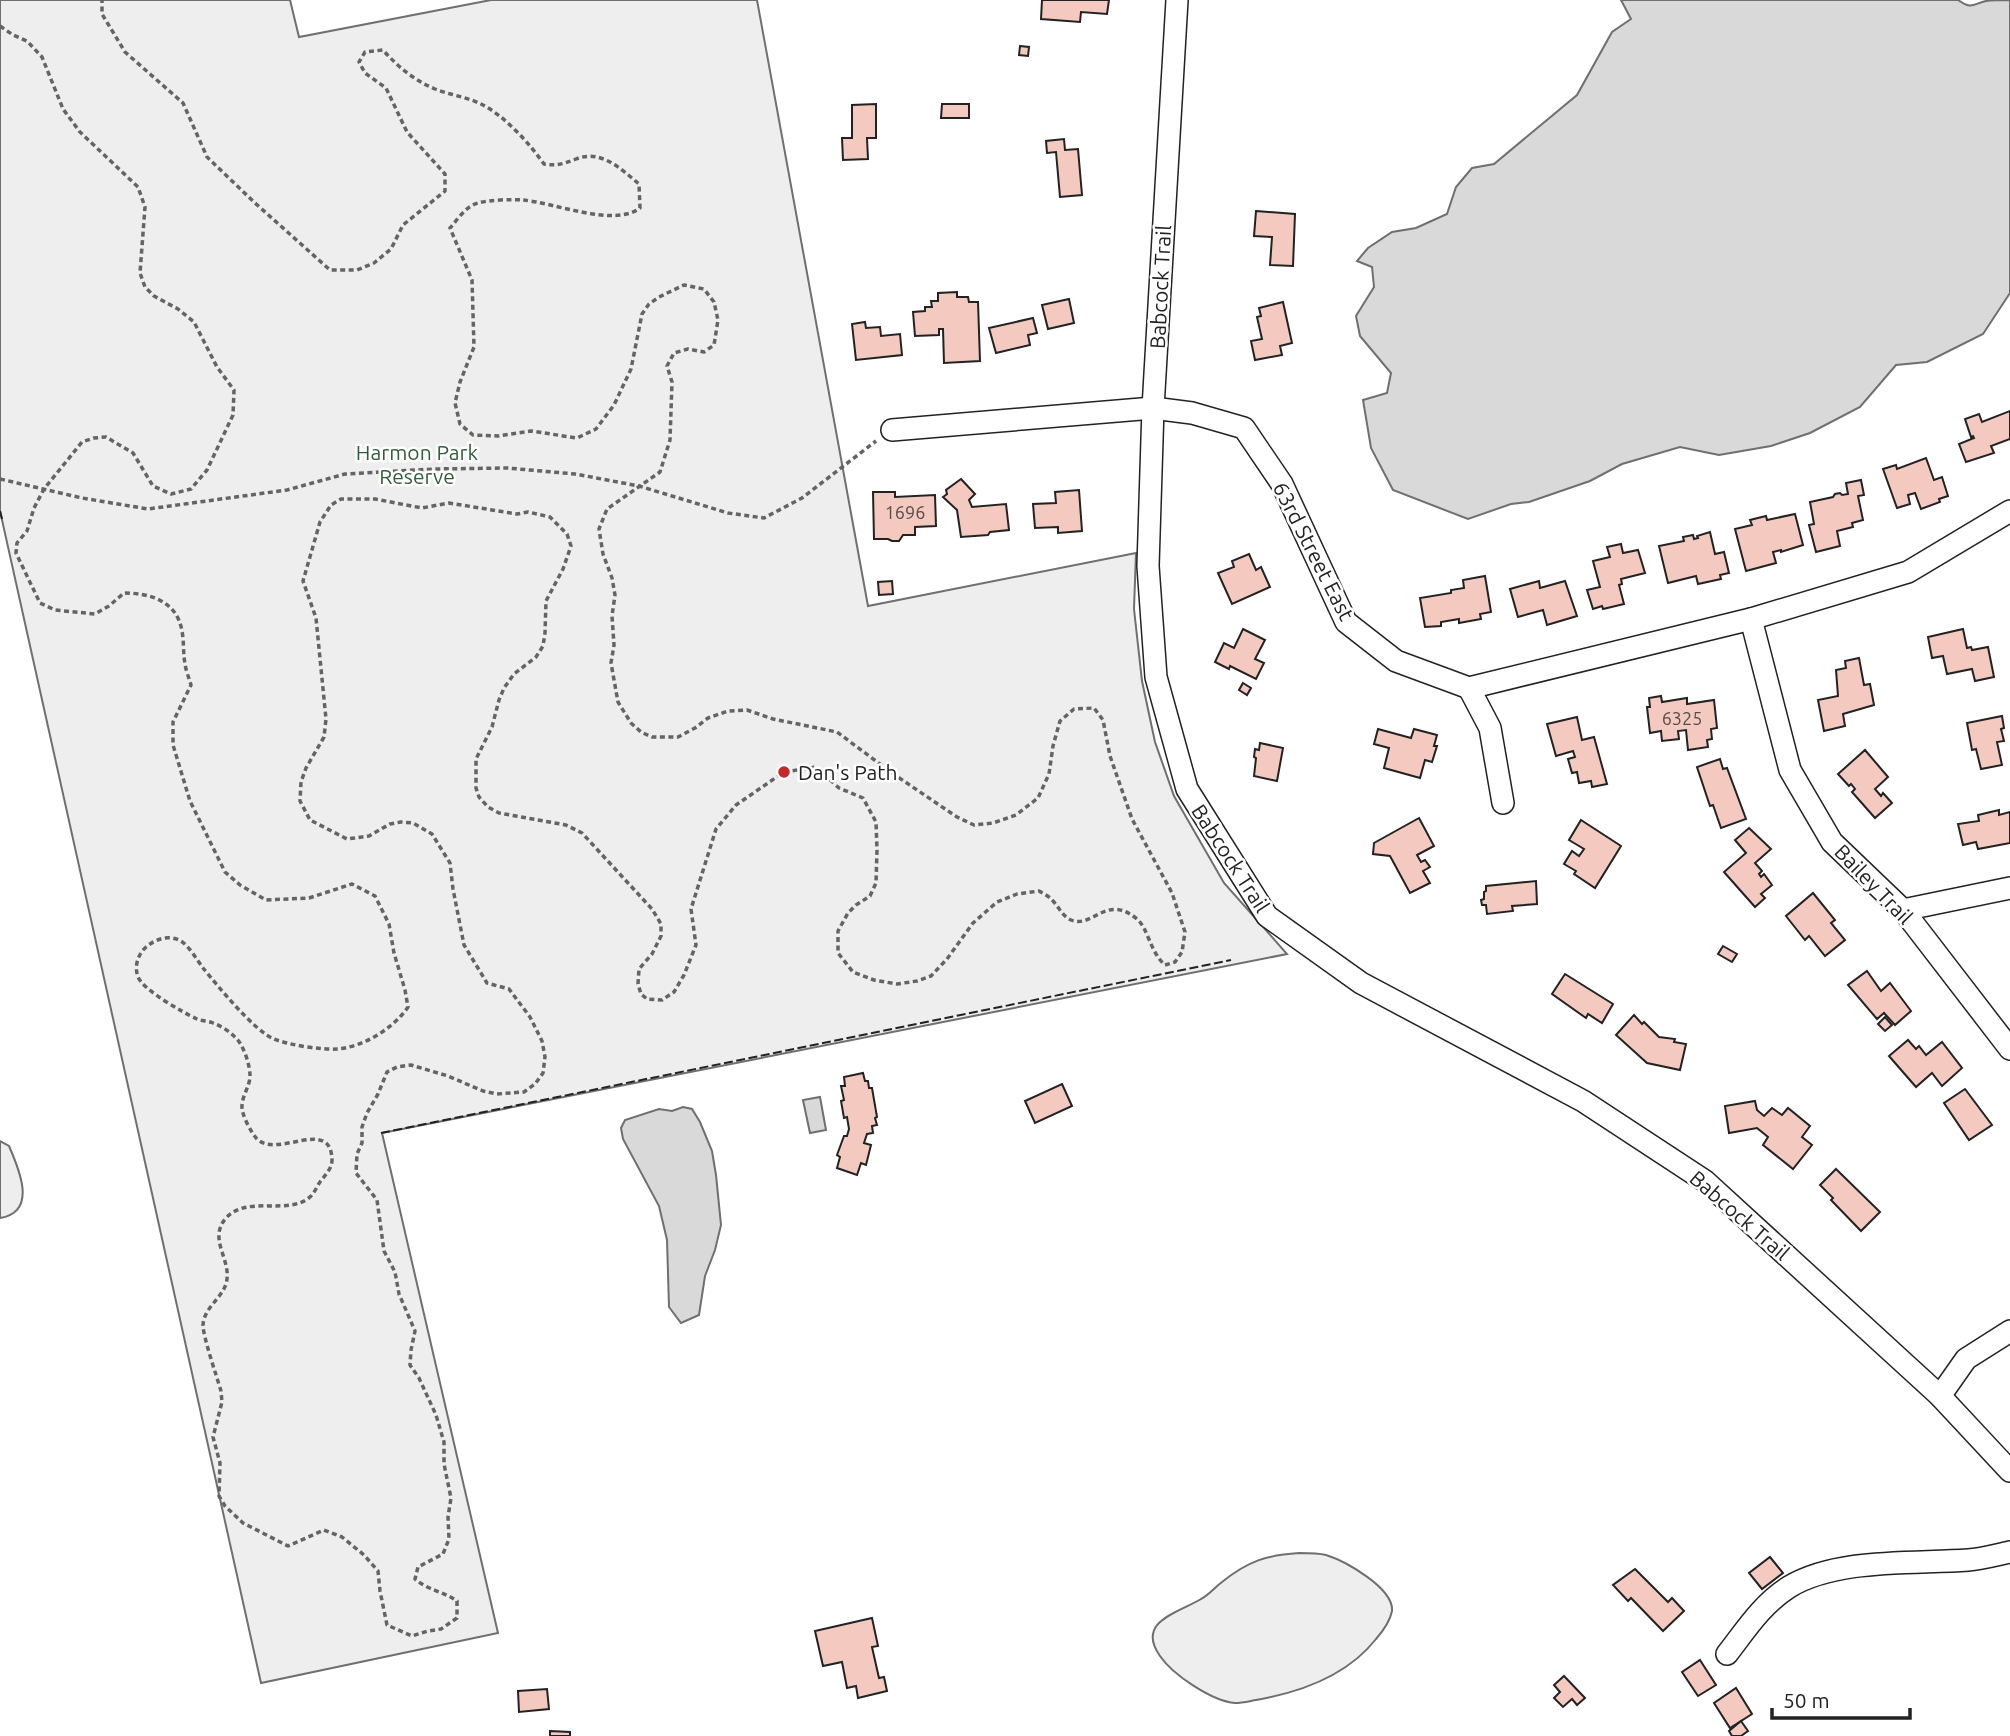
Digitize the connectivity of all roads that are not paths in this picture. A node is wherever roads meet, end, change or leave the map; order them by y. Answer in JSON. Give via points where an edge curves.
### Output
{"nodes":[{"id":1,"x":1177,"y":0,"type":"edge"},
{"id":2,"x":1153,"y":408,"type":"junction"},
{"id":3,"x":892,"y":430,"type":"road end"},
{"id":4,"x":2010,"y":513,"type":"edge"},
{"id":5,"x":1751,"y":619,"type":"junction"},
{"id":6,"x":1469,"y":688,"type":"junction"},
{"id":7,"x":1503,"y":803,"type":"dead end"},
{"id":8,"x":2010,"y":888,"type":"edge"},
{"id":9,"x":1903,"y":910,"type":"junction"},
{"id":10,"x":2010,"y":1049,"type":"edge"},
{"id":11,"x":2010,"y":1331,"type":"edge"},
{"id":12,"x":1940,"y":1396,"type":"junction"},
{"id":13,"x":2010,"y":1471,"type":"edge"},
{"id":14,"x":2010,"y":1552,"type":"edge"},
{"id":15,"x":1727,"y":1654,"type":"dead end"}],
"edges":[{"from":1,"to":2,"type":"street","name":"Babcock Trail"},
{"from":2,"to":3,"type":"street","name":"63rd Street East"},
{"from":2,"to":6,"type":"street","name":"63rd Street East","via":[[1244,428],[1282,484],[1346,622],[1396,661]]},
{"from":2,"to":12,"type":"street","name":"Babcock Trail","via":[[1148,566],[1156,677],[1187,789],[1267,916],[1361,983],[1583,1101],[1705,1181]]},
{"from":4,"to":5,"type":"street","via":[[1908,572]]},
{"from":5,"to":6,"type":"street"},
{"from":5,"to":9,"type":"street","name":"Bailey Trail","via":[[1790,770],[1832,842]]},
{"from":6,"to":7,"type":"street","via":[[1490,728]]},
{"from":8,"to":9,"type":"street"},
{"from":9,"to":10,"type":"street","name":"Bailey Trail"},
{"from":11,"to":12,"type":"street","via":[[1966,1359]]},
{"from":12,"to":13,"type":"street","name":"Babcock Trail"},
{"from":14,"to":15,"type":"street","via":[[1971,1560],[1882,1563],[1821,1572],[1789,1587],[1763,1608]]}]}
